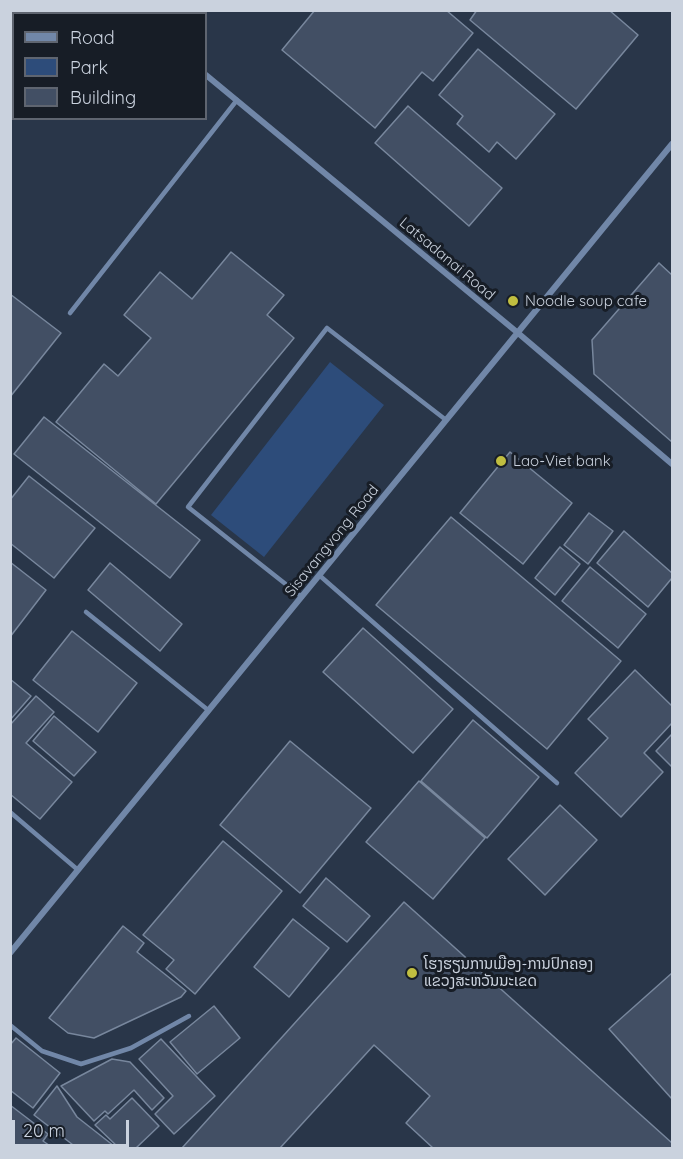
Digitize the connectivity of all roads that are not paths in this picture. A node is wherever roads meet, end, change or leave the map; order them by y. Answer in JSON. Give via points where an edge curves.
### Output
{"nodes":[{"id":1,"x":207,"y":76,"type":"edge"},
{"id":2,"x":237,"y":100,"type":"junction"},
{"id":3,"x":672,"y":144,"type":"edge"},
{"id":4,"x":70,"y":313,"type":"dead end"},
{"id":5,"x":518,"y":333,"type":"junction"},
{"id":6,"x":446,"y":420,"type":"junction"},
{"id":7,"x":672,"y":464,"type":"edge"},
{"id":8,"x":319,"y":576,"type":"junction"},
{"id":9,"x":302,"y":597,"type":"junction"},
{"id":10,"x":86,"y":612,"type":"dead end"},
{"id":11,"x":208,"y":710,"type":"junction"},
{"id":12,"x":557,"y":783,"type":"dead end"},
{"id":13,"x":10,"y":812,"type":"edge"},
{"id":14,"x":78,"y":870,"type":"junction"},
{"id":15,"x":10,"y":953,"type":"edge"},
{"id":16,"x":189,"y":1016,"type":"dead end"},
{"id":17,"x":10,"y":1025,"type":"edge"}],
"edges":[{"from":1,"to":2,"type":"street","name":"Latsadanai Road"},
{"from":2,"to":4,"type":"lane"},
{"from":2,"to":5,"type":"street","name":"Latsadanai Road"},
{"from":3,"to":5,"type":"street","name":"Sisavangvong Road"},
{"from":5,"to":6,"type":"street","name":"Sisavangvong Road"},
{"from":5,"to":7,"type":"street","name":"Latsadanai Road"},
{"from":6,"to":8,"type":"street","name":"Sisavangvong Road"},
{"from":6,"to":9,"type":"lane","via":[[327,328],[188,507]]},
{"from":8,"to":9,"type":"street","name":"Sisavangvong Road"},
{"from":8,"to":12,"type":"lane"},
{"from":9,"to":11,"type":"street","name":"Sisavangvong Road"},
{"from":10,"to":11,"type":"lane"},
{"from":11,"to":14,"type":"street","name":"Sisavangvong Road"},
{"from":13,"to":14,"type":"lane"},
{"from":14,"to":15,"type":"street","name":"Sisavangvong Road"},
{"from":16,"to":17,"type":"lane","via":[[131,1048],[81,1064],[42,1051]]}]}
